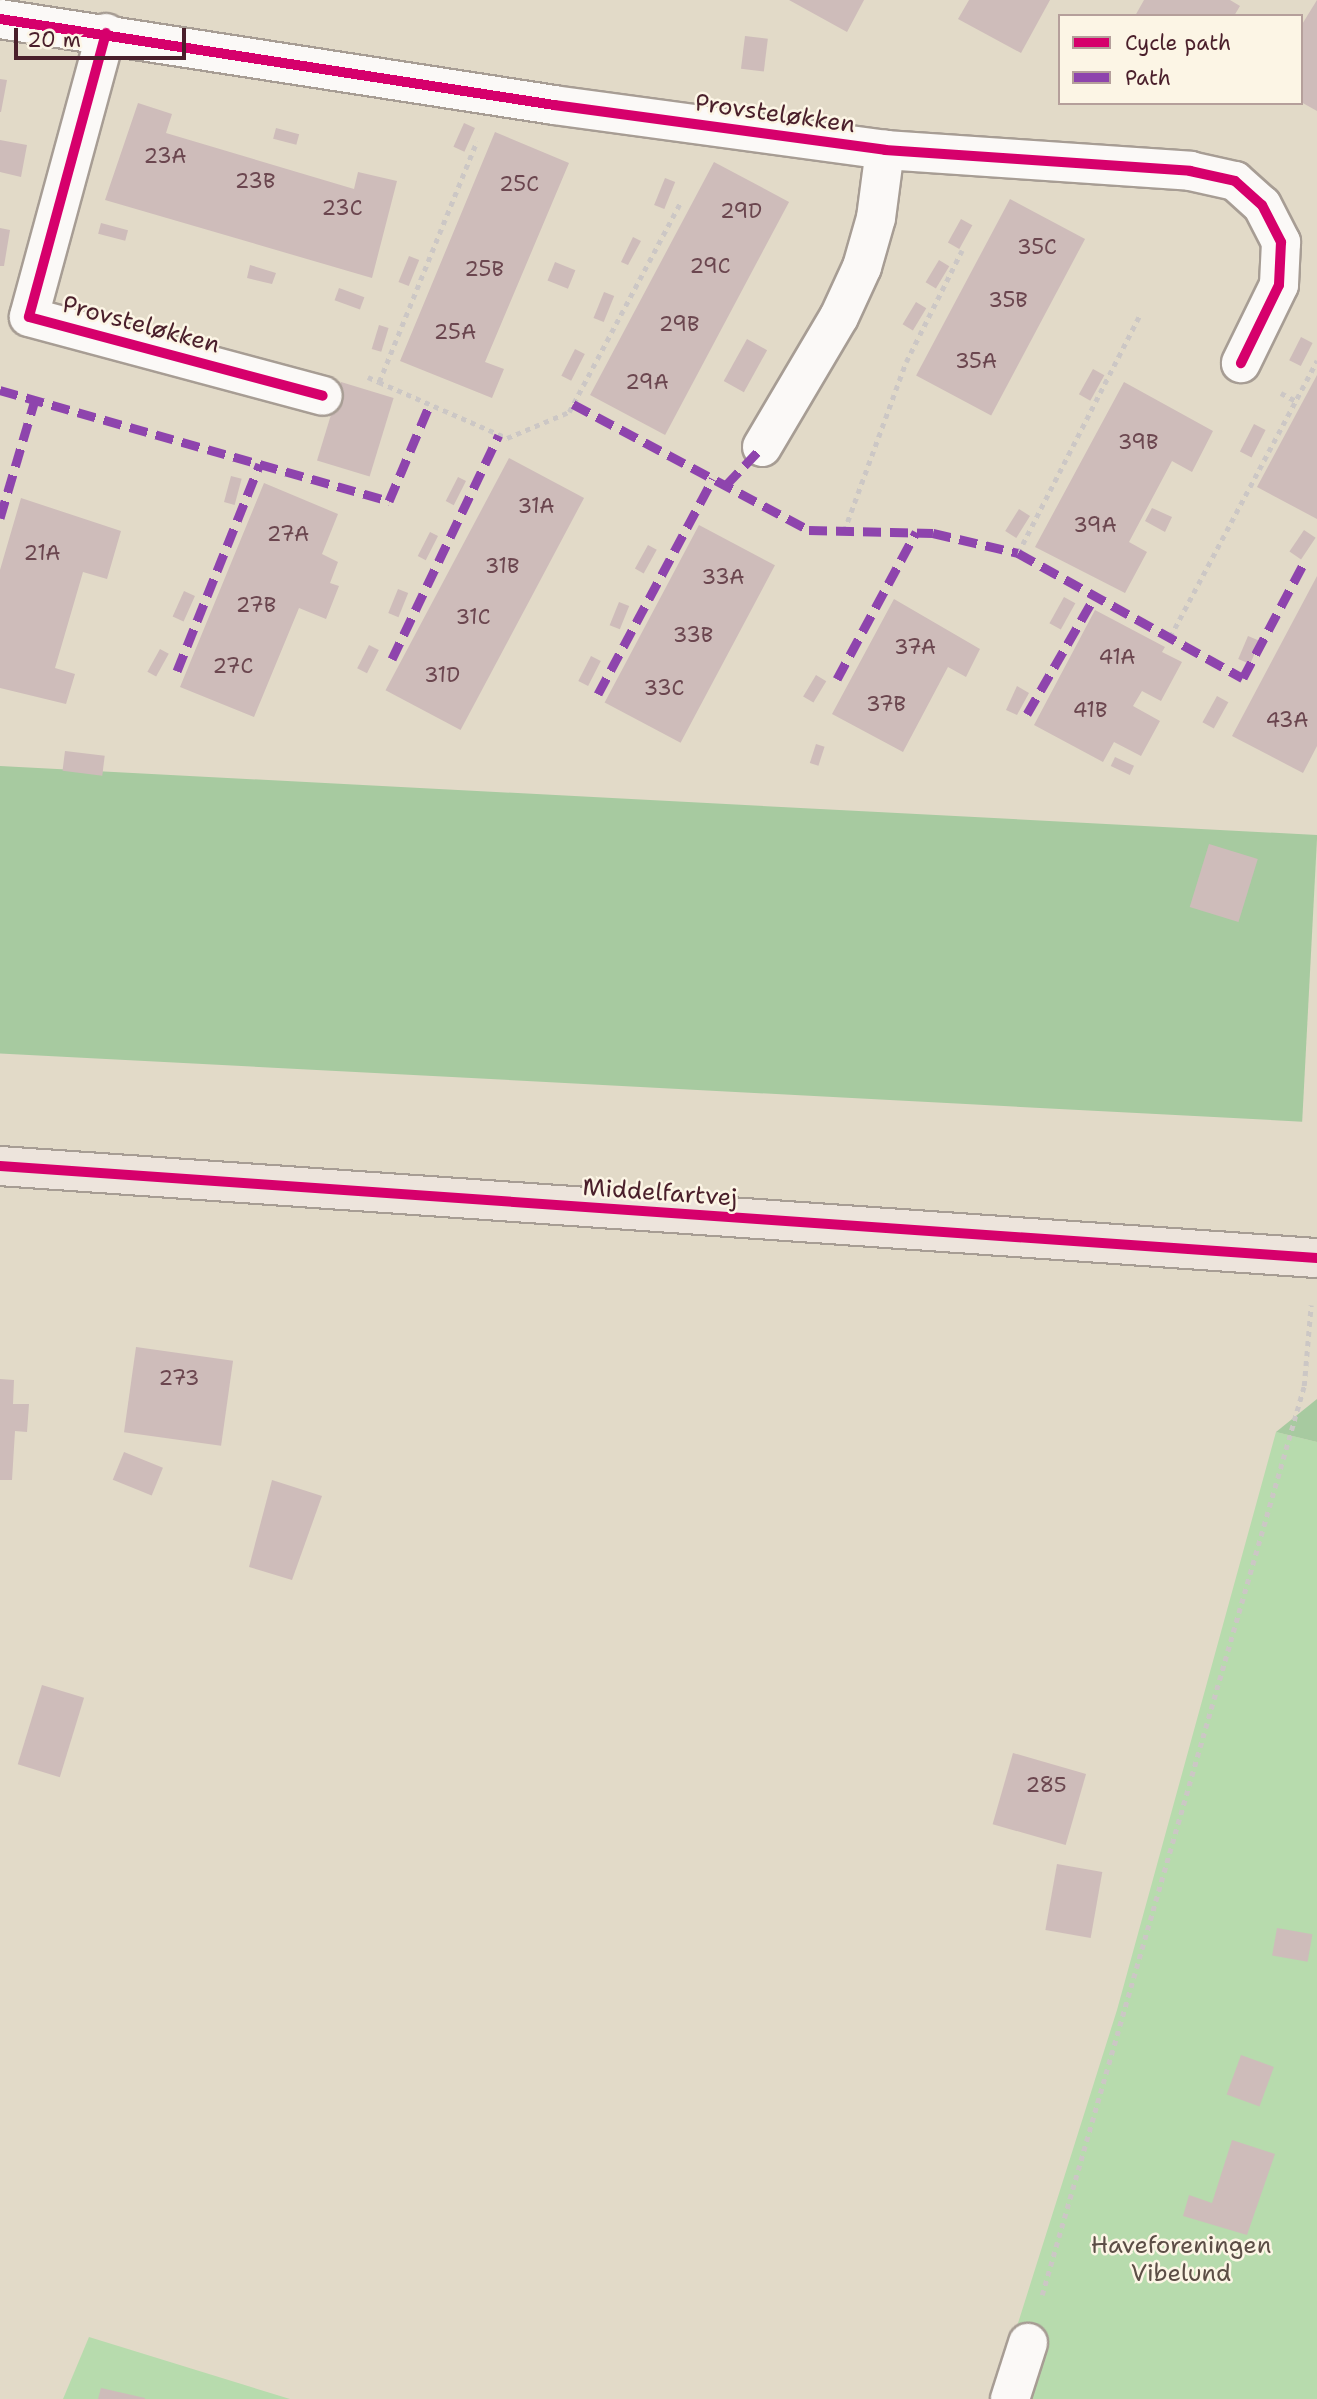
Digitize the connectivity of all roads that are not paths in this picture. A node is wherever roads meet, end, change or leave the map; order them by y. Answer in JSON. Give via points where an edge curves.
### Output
{"nodes":[{"id":1,"x":0,"y":19,"type":"edge"},
{"id":2,"x":106,"y":33,"type":"junction"},
{"id":3,"x":885,"y":150,"type":"junction"},
{"id":4,"x":1241,"y":363,"type":"dead end"},
{"id":5,"x":323,"y":396,"type":"road end"},
{"id":6,"x":762,"y":447,"type":"dead end"},
{"id":7,"x":0,"y":1166,"type":"edge"},
{"id":8,"x":1316,"y":1257,"type":"edge"},
{"id":9,"x":1028,"y":2343,"type":"road end"},
{"id":10,"x":1010,"y":2399,"type":"edge"}],
"edges":[{"from":1,"to":2,"type":"street","name":"Provsteløkken"},
{"from":2,"to":3,"type":"street","name":"Provsteløkken","via":[[554,105]]},
{"from":2,"to":5,"type":"street","name":"Provsteløkken","via":[[29,317]]},
{"from":3,"to":4,"type":"street","name":"Provsteløkken","via":[[1190,171],[1235,181],[1262,205],[1281,242],[1279,285]]},
{"from":3,"to":6,"type":"street","name":"Provsteløkken","via":[[876,218],[862,267],[839,317]]},
{"from":7,"to":8,"type":"main road","name":"Middelfartvej"},
{"from":9,"to":10,"type":"street"}]}
